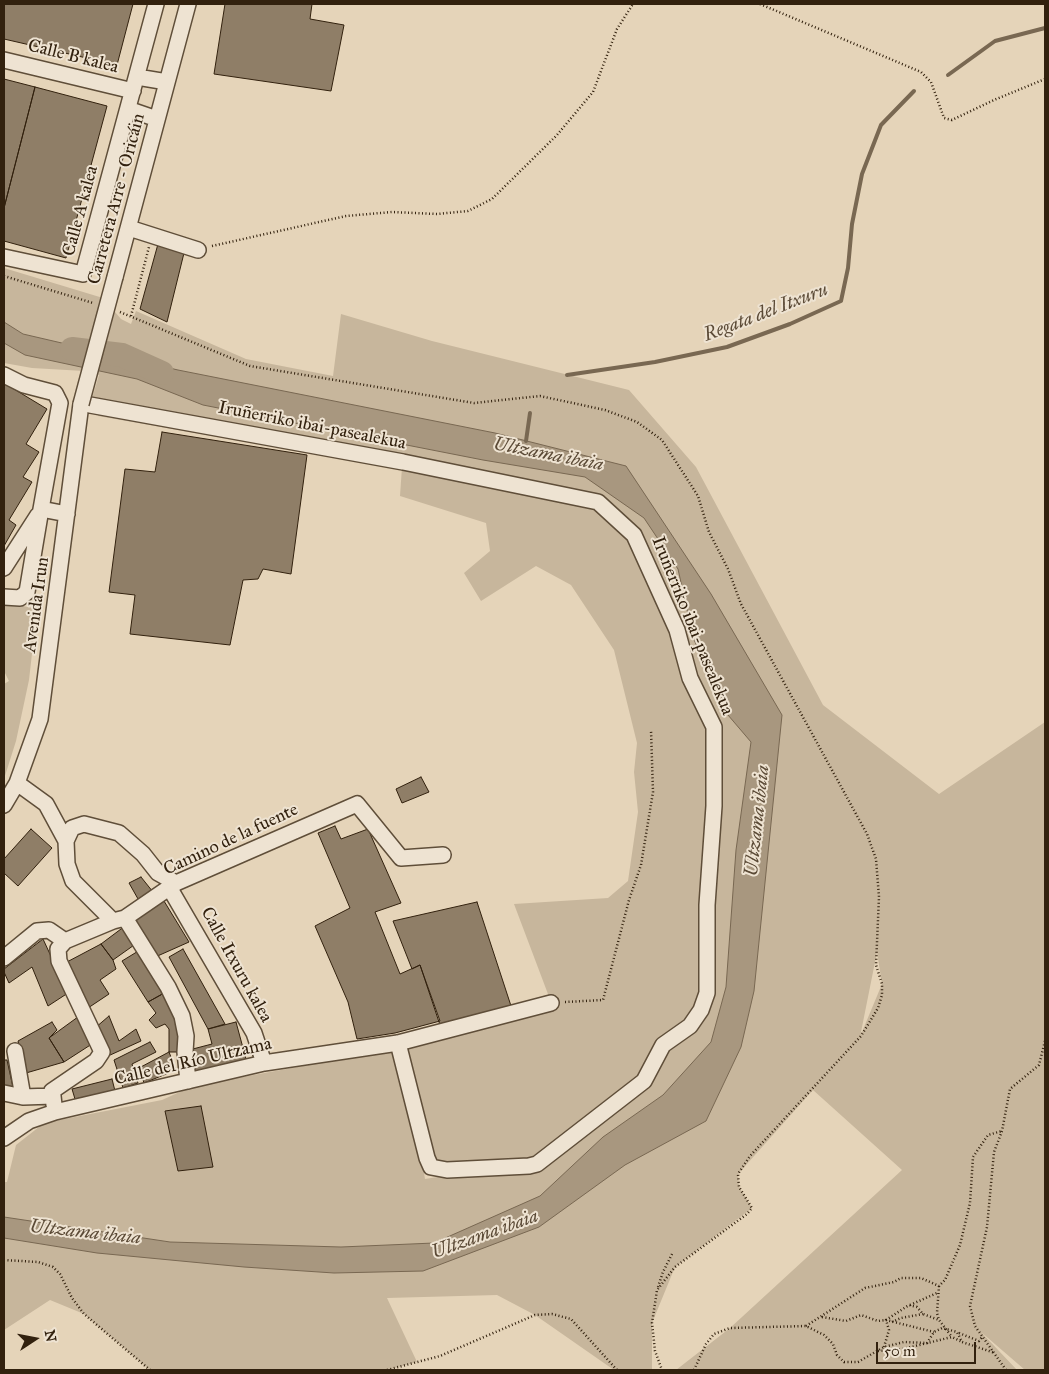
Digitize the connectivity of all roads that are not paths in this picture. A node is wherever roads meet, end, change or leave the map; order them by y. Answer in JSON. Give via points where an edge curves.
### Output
{"nodes":[{"id":1,"x":156,"y":4,"type":"edge"},
{"id":2,"x":188,"y":4,"type":"edge"},
{"id":3,"x":4,"y":60,"type":"edge"},
{"id":4,"x":167,"y":82,"type":"junction"},
{"id":5,"x":135,"y":84,"type":"junction"},
{"id":6,"x":128,"y":109,"type":"junction"},
{"id":7,"x":157,"y":119,"type":"junction"},
{"id":8,"x":129,"y":228,"type":"junction"},
{"id":9,"x":198,"y":250,"type":"road end"},
{"id":10,"x":4,"y":257,"type":"edge"},
{"id":11,"x":4,"y":375,"type":"edge"},
{"id":12,"x":86,"y":404,"type":"junction"},
{"id":13,"x":41,"y":509,"type":"junction"},
{"id":14,"x":67,"y":514,"type":"junction"},
{"id":15,"x":4,"y":568,"type":"edge"},
{"id":16,"x":4,"y":596,"type":"edge"},
{"id":17,"x":17,"y":783,"type":"junction"},
{"id":18,"x":4,"y":805,"type":"edge"},
{"id":19,"x":66,"y":840,"type":"junction"},
{"id":20,"x":444,"y":855,"type":"dead end"},
{"id":21,"x":173,"y":885,"type":"junction"},
{"id":22,"x":119,"y":920,"type":"junction"},
{"id":23,"x":65,"y":941,"type":"junction"},
{"id":24,"x":4,"y":958,"type":"edge"},
{"id":25,"x":551,"y":1002,"type":"road end"},
{"id":26,"x":398,"y":1043,"type":"junction"},
{"id":27,"x":15,"y":1051,"type":"dead end"},
{"id":28,"x":264,"y":1063,"type":"junction"},
{"id":29,"x":188,"y":1080,"type":"junction"},
{"id":30,"x":4,"y":1093,"type":"edge"},
{"id":31,"x":52,"y":1096,"type":"junction"},
{"id":32,"x":23,"y":1097,"type":"junction"},
{"id":33,"x":55,"y":1112,"type":"junction"},
{"id":34,"x":5,"y":1138,"type":"edge"}],
"edges":[{"from":1,"to":5,"type":"street"},
{"from":2,"to":4,"type":"street","name":"Carretera Arre - Oricáin"},
{"from":3,"to":5,"type":"street","name":"Calle B kalea"},
{"from":4,"to":5,"type":"street","name":"Calle B kalea"},
{"from":4,"to":7,"type":"street","name":"Carretera Arre - Oricáin"},
{"from":5,"to":6,"type":"street"},
{"from":6,"to":7,"type":"street"},
{"from":6,"to":10,"type":"street","name":"Calle A kalea","via":[[83,274]]},
{"from":7,"to":8,"type":"street","name":"Carretera Arre - Oricáin"},
{"from":8,"to":9,"type":"street"},
{"from":8,"to":12,"type":"street","name":"Carretera Arre - Oricáin","bridge":true},
{"from":11,"to":13,"type":"street","via":[[24,385],[55,393],[60,403]]},
{"from":12,"to":14,"type":"street","name":"Avenida Irun"},
{"from":12,"to":26,"type":"street","name":"Iruñerriko ibai-pasealekua","via":[[403,462],[598,502],[634,535],[677,630],[690,678],[714,727],[707,993],[701,1010],[690,1026],[663,1045],[644,1081],[537,1164],[438,1170],[431,1167]]},
{"from":13,"to":14,"type":"street"},
{"from":13,"to":15,"type":"street"},
{"from":13,"to":16,"type":"street","via":[[27,592],[20,598]]},
{"from":14,"to":17,"type":"street","name":"Avenida Irun","via":[[40,719]]},
{"from":17,"to":18,"type":"street","name":"Avenida Irun"},
{"from":17,"to":19,"type":"street","via":[[46,804]]},
{"from":19,"to":21,"type":"street","via":[[72,828],[84,824],[119,833]]},
{"from":19,"to":22,"type":"street","via":[[72,881]]},
{"from":20,"to":21,"type":"street","name":"Camino de la fuente","via":[[401,858],[357,804]]},
{"from":21,"to":22,"type":"street","name":"Camino de la fuente"},
{"from":21,"to":28,"type":"street","name":"Calle Itxuru kalea","via":[[254,1034]]},
{"from":22,"to":23,"type":"street","name":"Camino de la fuente"},
{"from":22,"to":29,"type":"street","via":[[168,987],[182,1016]]},
{"from":23,"to":24,"type":"street","via":[[49,930],[37,931]]},
{"from":23,"to":31,"type":"street","via":[[58,949],[58,961],[102,1052],[96,1061],[52,1091]]},
{"from":25,"to":26,"type":"street","name":"Calle del Río Ultzama"},
{"from":26,"to":28,"type":"street","name":"Calle del Río Ultzama"},
{"from":27,"to":32,"type":"street"},
{"from":28,"to":29,"type":"street","name":"Calle del Río Ultzama"},
{"from":29,"to":33,"type":"street","name":"Calle del Río Ultzama"},
{"from":30,"to":32,"type":"street"},
{"from":31,"to":32,"type":"street"},
{"from":31,"to":33,"type":"street"},
{"from":33,"to":34,"type":"street","name":"Calle del Río Ultzama","via":[[29,1121]]}]}
